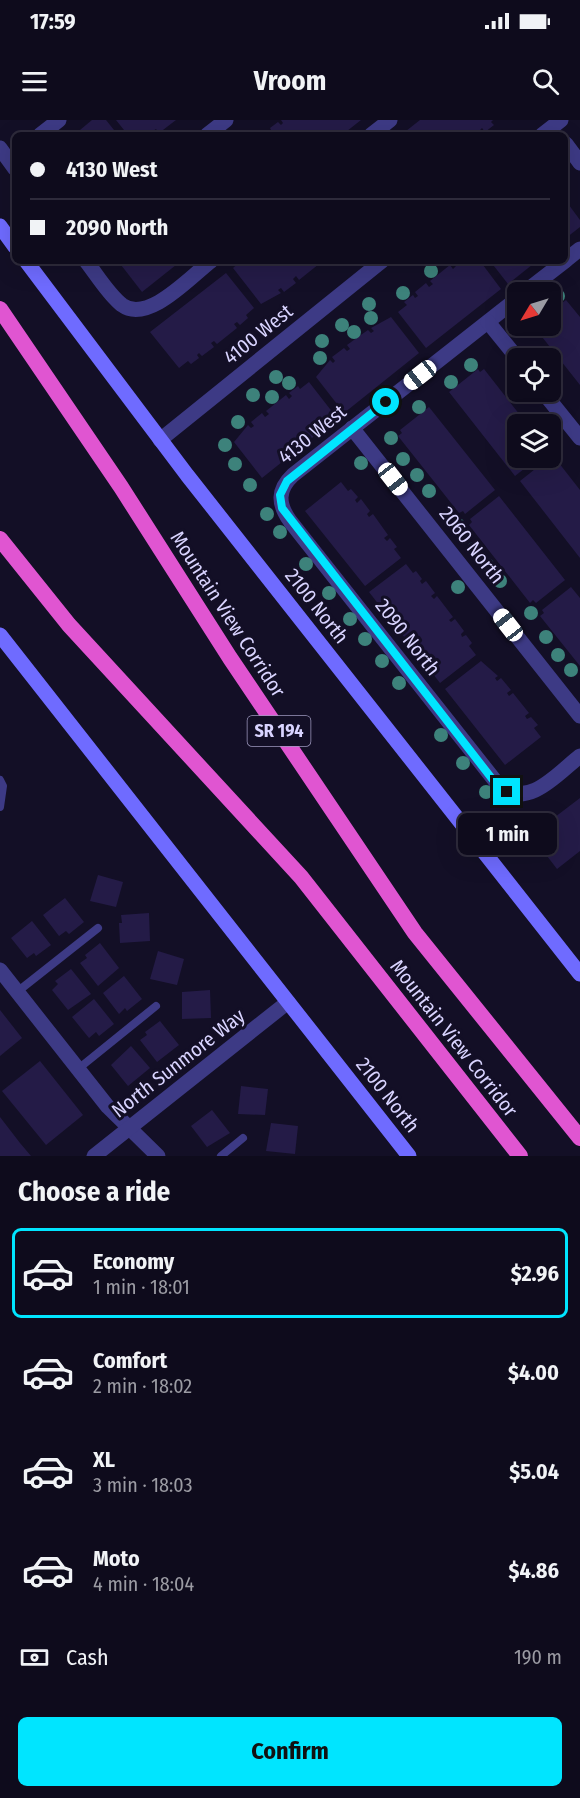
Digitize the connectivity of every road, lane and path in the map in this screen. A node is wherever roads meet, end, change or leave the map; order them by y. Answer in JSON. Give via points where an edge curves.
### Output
{"nodes":[{"id":1,"x":59,"y":120,"type":"edge"},
{"id":2,"x":226,"y":120,"type":"edge"},
{"id":3,"x":390,"y":120,"type":"edge"},
{"id":4,"x":44,"y":132,"type":"edge"},
{"id":5,"x":211,"y":132,"type":"edge"},
{"id":6,"x":375,"y":132,"type":"edge"},
{"id":7,"x":568,"y":147,"type":"edge"},
{"id":8,"x":580,"y":163,"type":"edge"},
{"id":9,"x":0,"y":226,"type":"edge"},
{"id":10,"x":12,"y":243,"type":"edge"},
{"id":11,"x":580,"y":249,"type":"edge"},
{"id":12,"x":568,"y":259,"type":"edge"},
{"id":13,"x":28,"y":264,"type":"edge"},
{"id":14,"x":88,"y":264,"type":"edge"},
{"id":15,"x":207,"y":264,"type":"edge"},
{"id":16,"x":378,"y":264,"type":"edge"},
{"id":17,"x":561,"y":264,"type":"edge"},
{"id":18,"x":538,"y":282,"type":"edge"},
{"id":19,"x":507,"y":307,"type":"edge"},
{"id":20,"x":0,"y":309,"type":"edge"},
{"id":21,"x":488,"y":322,"type":"junction"},
{"id":22,"x":509,"y":348,"type":"edge"},
{"id":23,"x":551,"y":402,"type":"edge"},
{"id":24,"x":352,"y":428,"type":"junction"},
{"id":25,"x":580,"y":438,"type":"edge"},
{"id":26,"x":160,"y":440,"type":"junction"},
{"id":27,"x":280,"y":495,"type":"joint"},
{"id":28,"x":0,"y":539,"type":"edge"},
{"id":29,"x":0,"y":634,"type":"edge"},
{"id":30,"x":580,"y":716,"type":"edge"},
{"id":31,"x":580,"y":756,"type":"edge"},
{"id":32,"x":0,"y":780,"type":"edge"},
{"id":33,"x":0,"y":807,"type":"edge"},
{"id":34,"x":98,"y":928,"type":"dead end"},
{"id":35,"x":0,"y":970,"type":"edge"},
{"id":36,"x":580,"y":974,"type":"edge"},
{"id":37,"x":17,"y":992,"type":"junction"},
{"id":38,"x":288,"y":1002,"type":"junction"},
{"id":39,"x":156,"y":1006,"type":"dead end"},
{"id":40,"x":78,"y":1069,"type":"junction"},
{"id":41,"x":130,"y":1128,"type":"junction"},
{"id":42,"x":243,"y":1138,"type":"dead end"},
{"id":43,"x":580,"y":1138,"type":"edge"},
{"id":44,"x":94,"y":1156,"type":"edge"},
{"id":45,"x":158,"y":1156,"type":"edge"},
{"id":46,"x":221,"y":1156,"type":"edge"},
{"id":47,"x":409,"y":1156,"type":"edge"},
{"id":48,"x":520,"y":1156,"type":"edge"}],
"edges":[{"from":1,"to":4,"type":"street"},
{"from":2,"to":5,"type":"street"},
{"from":3,"to":6,"type":"street"},
{"from":7,"to":8,"type":"street"},
{"from":9,"to":10,"type":"main road"},
{"from":11,"to":12,"type":"street"},
{"from":13,"to":26,"type":"main road","name":"2100 North"},
{"from":14,"to":15,"type":"street","via":[[117,301],[133,310],[154,306]]},
{"from":16,"to":26,"type":"street","name":"4100 West"},
{"from":17,"to":18,"type":"street"},
{"from":19,"to":21,"type":"street","name":"4130 West"},
{"from":20,"to":43,"type":"highway","name":"Mountain View Corridor","number":"SR 194","via":[[415,933]]},
{"from":21,"to":22,"type":"street"},
{"from":21,"to":24,"type":"street","name":"4130 West"},
{"from":23,"to":25,"type":"street"},
{"from":24,"to":27,"type":"street","name":"4130 West","via":[[293,475]]},
{"from":24,"to":30,"type":"street","name":"2060 North"},
{"from":26,"to":36,"type":"main road","name":"2100 North"},
{"from":27,"to":31,"type":"street","name":"2090 North","via":[[286,515],[304,540],[493,780],[516,795],[533,792]]},
{"from":28,"to":48,"type":"highway","name":"Mountain View Corridor","via":[[69,625],[301,877]]},
{"from":29,"to":38,"type":"main road","name":"2100 North"},
{"from":32,"to":33,"type":"lane"},
{"from":34,"to":37,"type":"lane"},
{"from":35,"to":37,"type":"street"},
{"from":37,"to":40,"type":"street"},
{"from":38,"to":41,"type":"street","name":"North Sunmore Way"},
{"from":38,"to":47,"type":"main road","name":"2100 North"},
{"from":39,"to":40,"type":"lane"},
{"from":40,"to":41,"type":"street"},
{"from":41,"to":44,"type":"street","name":"North Sunmore Way"},
{"from":41,"to":45,"type":"street"},
{"from":42,"to":46,"type":"lane"}]}
